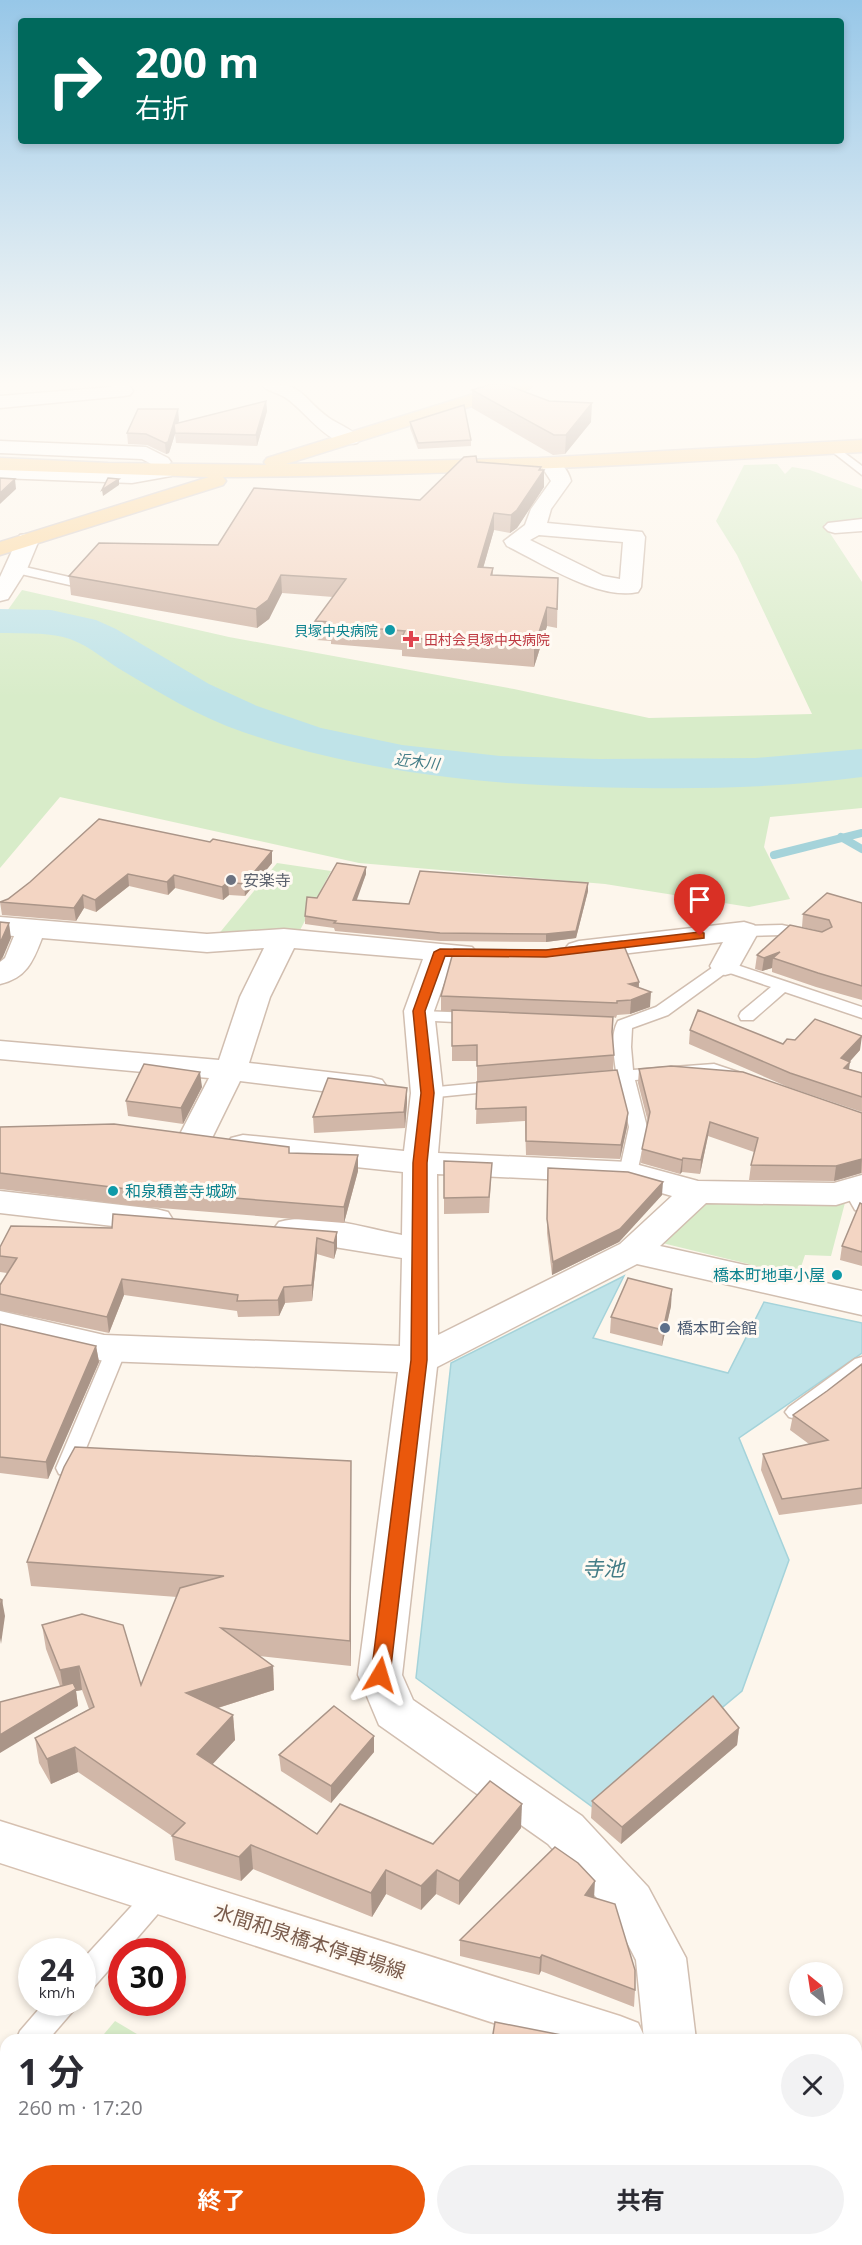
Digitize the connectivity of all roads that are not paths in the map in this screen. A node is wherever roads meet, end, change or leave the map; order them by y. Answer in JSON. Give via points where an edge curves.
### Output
{"nodes":[{"id":1,"x":189,"y":489,"type":"edge"},
{"id":2,"x":555,"y":489,"type":"edge"},
{"id":3,"x":862,"y":525,"type":"edge"},
{"id":4,"x":835,"y":527,"type":"dead end"},
{"id":5,"x":535,"y":528,"type":"junction"},
{"id":6,"x":9,"y":545,"type":"edge"},
{"id":7,"x":74,"y":582,"type":"edge"},
{"id":8,"x":8,"y":583,"type":"edge"},
{"id":9,"x":0,"y":926,"type":"edge"},
{"id":10,"x":31,"y":929,"type":"junction"},
{"id":11,"x":744,"y":931,"type":"junction"},
{"id":12,"x":284,"y":938,"type":"junction"},
{"id":13,"x":821,"y":938,"type":"edge"},
{"id":14,"x":440,"y":952,"type":"junction"},
{"id":15,"x":558,"y":952,"type":"edge"},
{"id":16,"x":487,"y":953,"type":"edge"},
{"id":17,"x":725,"y":966,"type":"junction"},
{"id":18,"x":0,"y":975,"type":"edge"},
{"id":19,"x":782,"y":986,"type":"junction"},
{"id":20,"x":862,"y":1013,"type":"edge"},
{"id":21,"x":420,"y":1016,"type":"junction"},
{"id":22,"x":747,"y":1016,"type":"dead end"},
{"id":23,"x":488,"y":1018,"type":"edge"},
{"id":24,"x":0,"y":1050,"type":"edge"},
{"id":25,"x":229,"y":1070,"type":"junction"},
{"id":26,"x":625,"y":1075,"type":"junction"},
{"id":27,"x":579,"y":1079,"type":"edge"},
{"id":28,"x":520,"y":1084,"type":"edge"},
{"id":29,"x":755,"y":1085,"type":"edge"},
{"id":30,"x":427,"y":1093,"type":"junction"},
{"id":31,"x":161,"y":1134,"type":"edge"},
{"id":32,"x":195,"y":1138,"type":"junction"},
{"id":33,"x":420,"y":1163,"type":"junction"},
{"id":34,"x":628,"y":1173,"type":"junction"},
{"id":35,"x":697,"y":1191,"type":"junction"},
{"id":36,"x":859,"y":1194,"type":"edge"},
{"id":37,"x":0,"y":1202,"type":"edge"},
{"id":38,"x":193,"y":1223,"type":"edge"},
{"id":39,"x":260,"y":1228,"type":"edge"},
{"id":40,"x":419,"y":1250,"type":"junction"},
{"id":41,"x":633,"y":1252,"type":"junction"},
{"id":42,"x":862,"y":1303,"type":"edge"},
{"id":43,"x":0,"y":1324,"type":"edge"},
{"id":44,"x":117,"y":1348,"type":"junction"},
{"id":45,"x":419,"y":1360,"type":"junction"},
{"id":46,"x":862,"y":1364,"type":"edge"},
{"id":47,"x":796,"y":1412,"type":"edge"},
{"id":48,"x":60,"y":1483,"type":"edge"},
{"id":49,"x":0,"y":1842,"type":"edge"},
{"id":50,"x":160,"y":1893,"type":"junction"},
{"id":51,"x":96,"y":1964,"type":"edge"},
{"id":52,"x":51,"y":2016,"type":"edge"},
{"id":53,"x":35,"y":2034,"type":"edge"},
{"id":54,"x":601,"y":2034,"type":"edge"},
{"id":55,"x":669,"y":2034,"type":"edge"}],
"edges":[{"from":1,"to":6,"type":"main road"},
{"from":2,"to":5,"type":"street","via":[[541,509]]},
{"from":3,"to":4,"type":"street"},
{"from":5,"to":5,"type":"street","via":[[634,537],[630,587],[597,582],[515,541]]},
{"from":6,"to":8,"type":"street"},
{"from":7,"to":8,"type":"lane"},
{"from":9,"to":10,"type":"street"},
{"from":10,"to":12,"type":"street","via":[[207,943]]},
{"from":10,"to":18,"type":"street","via":[[18,963]]},
{"from":11,"to":13,"type":"lane","via":[[782,930]]},
{"from":11,"to":15,"type":"street"},
{"from":11,"to":17,"type":"street"},
{"from":12,"to":14,"type":"street"},
{"from":12,"to":25,"type":"street","via":[[255,997]]},
{"from":14,"to":16,"type":"street"},
{"from":14,"to":21,"type":"street"},
{"from":17,"to":19,"type":"lane"},
{"from":17,"to":26,"type":"lane","via":[[662,1011],[619,1024]]},
{"from":19,"to":20,"type":"lane"},
{"from":19,"to":22,"type":"lane"},
{"from":21,"to":23,"type":"lane"},
{"from":21,"to":30,"type":"street"},
{"from":24,"to":25,"type":"street"},
{"from":25,"to":30,"type":"street"},
{"from":25,"to":32,"type":"street"},
{"from":26,"to":27,"type":"lane"},
{"from":26,"to":29,"type":"lane","via":[[714,1069]]},
{"from":26,"to":34,"type":"lane","via":[[638,1127]]},
{"from":28,"to":30,"type":"lane"},
{"from":30,"to":33,"type":"street"},
{"from":31,"to":32,"type":"street"},
{"from":32,"to":33,"type":"street"},
{"from":33,"to":34,"type":"street"},
{"from":33,"to":40,"type":"street"},
{"from":34,"to":35,"type":"street"},
{"from":35,"to":36,"type":"street"},
{"from":35,"to":41,"type":"street"},
{"from":37,"to":38,"type":"street"},
{"from":39,"to":40,"type":"street","via":[[328,1233]]},
{"from":40,"to":45,"type":"street"},
{"from":41,"to":42,"type":"street"},
{"from":41,"to":45,"type":"street"},
{"from":43,"to":44,"type":"street"},
{"from":44,"to":45,"type":"street"},
{"from":44,"to":48,"type":"lane"},
{"from":45,"to":55,"type":"street","via":[[380,1675],[394,1712],[565,1830],[631,1902],[660,1958]]},
{"from":46,"to":47,"type":"lane"},
{"from":49,"to":50,"type":"street","name":"水間和泉橋本停車場線"},
{"from":50,"to":51,"type":"lane"},
{"from":50,"to":54,"type":"street","name":"水間和泉橋本停車場線"},
{"from":52,"to":53,"type":"lane"}]}
